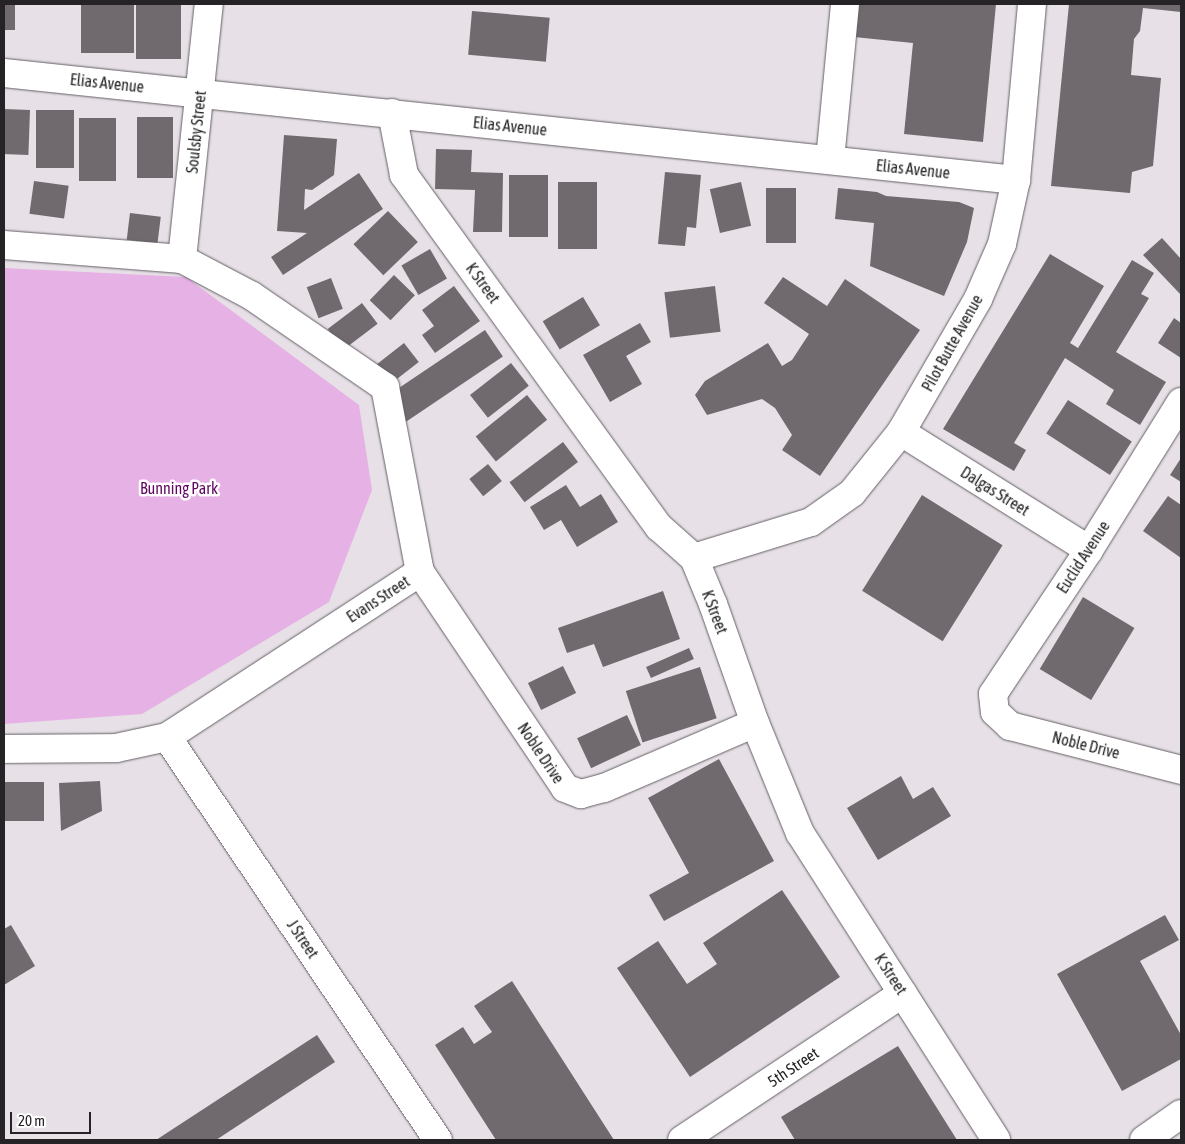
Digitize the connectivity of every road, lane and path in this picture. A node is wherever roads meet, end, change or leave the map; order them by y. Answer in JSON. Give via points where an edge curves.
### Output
{"nodes":[{"id":1,"x":209,"y":4,"type":"edge"},
{"id":2,"x":845,"y":4,"type":"edge"},
{"id":3,"x":1032,"y":4,"type":"edge"},
{"id":4,"x":4,"y":73,"type":"edge"},
{"id":5,"x":200,"y":93,"type":"junction"},
{"id":6,"x":392,"y":114,"type":"junction"},
{"id":7,"x":830,"y":160,"type":"junction"},
{"id":8,"x":1016,"y":180,"type":"junction"},
{"id":9,"x":4,"y":245,"type":"edge"},
{"id":10,"x":182,"y":260,"type":"junction"},
{"id":11,"x":1181,"y":402,"type":"edge"},
{"id":12,"x":901,"y":432,"type":"junction"},
{"id":13,"x":1089,"y":550,"type":"junction"},
{"id":14,"x":694,"y":558,"type":"junction"},
{"id":15,"x":420,"y":572,"type":"junction"},
{"id":16,"x":995,"y":712,"type":"joint"},
{"id":17,"x":755,"y":724,"type":"junction"},
{"id":18,"x":167,"y":737,"type":"junction"},
{"id":19,"x":4,"y":749,"type":"edge"},
{"id":20,"x":1181,"y":770,"type":"edge"},
{"id":21,"x":903,"y":994,"type":"junction"},
{"id":22,"x":1181,"y":1114,"type":"edge"},
{"id":23,"x":438,"y":1140,"type":"edge"},
{"id":24,"x":682,"y":1140,"type":"edge"},
{"id":25,"x":996,"y":1140,"type":"edge"},
{"id":26,"x":1144,"y":1140,"type":"edge"}],
"edges":[{"from":1,"to":5,"type":"street","name":"Soulsby Street"},
{"from":2,"to":7,"type":"street"},
{"from":3,"to":8,"type":"street","name":"Pilot Butte Avenue"},
{"from":4,"to":5,"type":"street","name":"Elias Avenue"},
{"from":5,"to":6,"type":"street","name":"Elias Avenue"},
{"from":5,"to":10,"type":"street","name":"Soulsby Street"},
{"from":6,"to":7,"type":"street","name":"Elias Avenue"},
{"from":6,"to":14,"type":"street","name":"K Street","via":[[404,175],[660,527]]},
{"from":7,"to":8,"type":"street","name":"Elias Avenue"},
{"from":8,"to":12,"type":"street","name":"Pilot Butte Avenue","via":[[1002,244],[978,299]]},
{"from":9,"to":10,"type":"street"},
{"from":10,"to":15,"type":"street","name":"Evans Street","via":[[252,296],[385,388]]},
{"from":11,"to":13,"type":"street","name":"Euclid Avenue"},
{"from":12,"to":13,"type":"street","name":"Dalgas Street"},
{"from":12,"to":14,"type":"street","name":"Pilot Butte Avenue","via":[[852,493],[811,522]]},
{"from":13,"to":16,"type":"street","name":"Euclid Avenue","via":[[993,694]]},
{"from":14,"to":17,"type":"street","name":"K Street"},
{"from":15,"to":17,"type":"street","name":"Noble Drive","via":[[565,788],[581,794],[604,788]]},
{"from":15,"to":18,"type":"street","name":"Evans Street"},
{"from":16,"to":20,"type":"street","name":"Noble Drive","via":[[1010,726]]},
{"from":17,"to":21,"type":"street","name":"K Street","via":[[800,833]]},
{"from":18,"to":19,"type":"street","name":"Evans Street","via":[[116,748]]},
{"from":18,"to":23,"type":"street","name":"J Street"},
{"from":21,"to":24,"type":"street","name":"5th Street"},
{"from":21,"to":25,"type":"street","name":"K Street"},
{"from":22,"to":26,"type":"street"}]}
